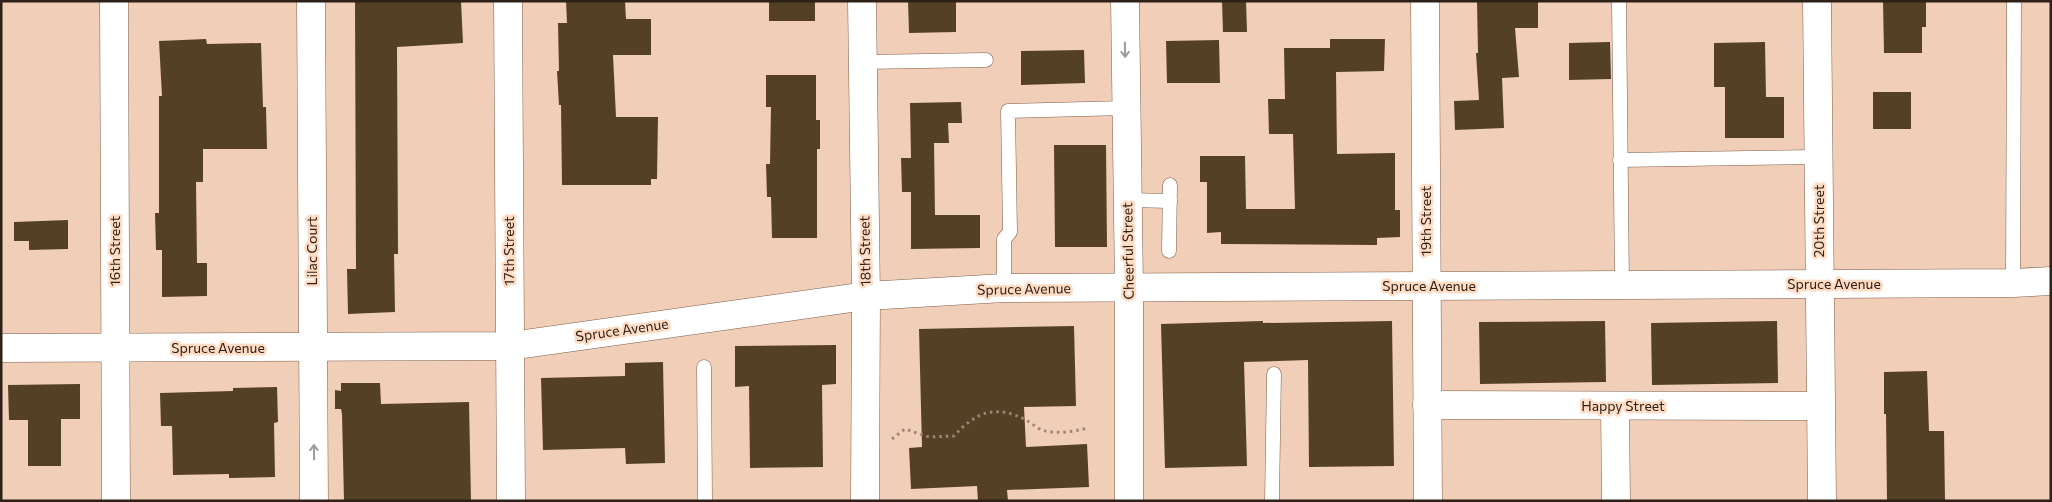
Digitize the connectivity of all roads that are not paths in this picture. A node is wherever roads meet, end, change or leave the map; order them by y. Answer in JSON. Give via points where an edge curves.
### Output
{"nodes":[{"id":1,"x":114,"y":1,"type":"edge"},
{"id":2,"x":311,"y":1,"type":"edge"},
{"id":3,"x":508,"y":1,"type":"edge"},
{"id":4,"x":862,"y":1,"type":"edge"},
{"id":5,"x":1125,"y":1,"type":"edge"},
{"id":6,"x":1424,"y":1,"type":"edge"},
{"id":7,"x":1619,"y":1,"type":"edge"},
{"id":8,"x":1817,"y":1,"type":"edge"},
{"id":9,"x":2014,"y":1,"type":"edge"},
{"id":10,"x":986,"y":60,"type":"dead end"},
{"id":11,"x":862,"y":62,"type":"junction"},
{"id":12,"x":1126,"y":108,"type":"junction"},
{"id":13,"x":1818,"y":157,"type":"junction"},
{"id":14,"x":1620,"y":160,"type":"junction"},
{"id":15,"x":1170,"y":185,"type":"dead end"},
{"id":16,"x":1128,"y":200,"type":"junction"},
{"id":17,"x":1170,"y":200,"type":"junction"},
{"id":18,"x":1169,"y":251,"type":"dead end"},
{"id":19,"x":2051,"y":281,"type":"edge"},
{"id":20,"x":2012,"y":283,"type":"junction"},
{"id":21,"x":1819,"y":284,"type":"junction"},
{"id":22,"x":1622,"y":285,"type":"junction"},
{"id":23,"x":1426,"y":286,"type":"junction"},
{"id":24,"x":1004,"y":288,"type":"junction"},
{"id":25,"x":1129,"y":288,"type":"junction"},
{"id":26,"x":866,"y":296,"type":"junction"},
{"id":27,"x":510,"y":346,"type":"junction"},
{"id":28,"x":313,"y":347,"type":"junction"},
{"id":29,"x":1,"y":348,"type":"edge"},
{"id":30,"x":116,"y":348,"type":"junction"},
{"id":31,"x":704,"y":367,"type":"dead end"},
{"id":32,"x":1274,"y":374,"type":"dead end"},
{"id":33,"x":1427,"y":405,"type":"junction"},
{"id":34,"x":1615,"y":406,"type":"junction"},
{"id":35,"x":1820,"y":406,"type":"junction"},
{"id":36,"x":116,"y":501,"type":"edge"},
{"id":37,"x":314,"y":501,"type":"edge"},
{"id":38,"x":511,"y":501,"type":"edge"},
{"id":39,"x":705,"y":501,"type":"edge"},
{"id":40,"x":865,"y":501,"type":"edge"},
{"id":41,"x":1129,"y":501,"type":"edge"},
{"id":42,"x":1272,"y":501,"type":"edge"},
{"id":43,"x":1428,"y":501,"type":"edge"},
{"id":44,"x":1616,"y":501,"type":"edge"},
{"id":45,"x":1822,"y":501,"type":"edge"}],
"edges":[{"from":1,"to":30,"type":"street","name":"16th Street"},
{"from":2,"to":28,"type":"street","name":"Lilac Court"},
{"from":3,"to":27,"type":"street","name":"17th Street"},
{"from":4,"to":11,"type":"street","name":"18th Street"},
{"from":5,"to":12,"type":"street","name":"Cheerful Street","one_way":true},
{"from":6,"to":23,"type":"street","name":"19th Street"},
{"from":7,"to":14,"type":"lane"},
{"from":8,"to":13,"type":"street","name":"20th Street"},
{"from":9,"to":20,"type":"lane"},
{"from":10,"to":11,"type":"lane"},
{"from":11,"to":26,"type":"street","name":"18th Street"},
{"from":12,"to":16,"type":"street","name":"Cheerful Street"},
{"from":12,"to":24,"type":"lane","via":[[1008,112],[1010,232],[1004,239]]},
{"from":13,"to":14,"type":"lane"},
{"from":13,"to":21,"type":"street","name":"20th Street"},
{"from":14,"to":22,"type":"lane"},
{"from":15,"to":17,"type":"lane"},
{"from":16,"to":17,"type":"lane"},
{"from":16,"to":25,"type":"street","name":"Cheerful Street"},
{"from":17,"to":18,"type":"lane"},
{"from":19,"to":20,"type":"street","name":"Spruce Avenue"},
{"from":20,"to":21,"type":"street","name":"Spruce Avenue"},
{"from":21,"to":22,"type":"street","name":"Spruce Avenue"},
{"from":21,"to":35,"type":"street","name":"20th Street"},
{"from":22,"to":23,"type":"street","name":"Spruce Avenue"},
{"from":23,"to":25,"type":"street","name":"Spruce Avenue"},
{"from":23,"to":33,"type":"street","name":"19th Street"},
{"from":24,"to":25,"type":"street","name":"Spruce Avenue"},
{"from":24,"to":26,"type":"street","name":"Spruce Avenue"},
{"from":25,"to":41,"type":"street","name":"Cheerful Street"},
{"from":26,"to":27,"type":"street","name":"Spruce Avenue"},
{"from":26,"to":40,"type":"street","name":"18th Street"},
{"from":27,"to":28,"type":"street","name":"Spruce Avenue"},
{"from":27,"to":38,"type":"street","name":"17th Street"},
{"from":28,"to":30,"type":"street","name":"Spruce Avenue"},
{"from":37,"to":28,"type":"street","name":"Lilac Court","one_way":true},
{"from":29,"to":30,"type":"street","name":"Spruce Avenue"},
{"from":30,"to":36,"type":"street","name":"16th Street"},
{"from":31,"to":39,"type":"lane"},
{"from":32,"to":42,"type":"lane"},
{"from":33,"to":34,"type":"street","name":"Happy Street"},
{"from":33,"to":43,"type":"street","name":"19th Street"},
{"from":34,"to":35,"type":"street","name":"Happy Street"},
{"from":34,"to":44,"type":"street"},
{"from":35,"to":45,"type":"street","name":"20th Street"}]}
